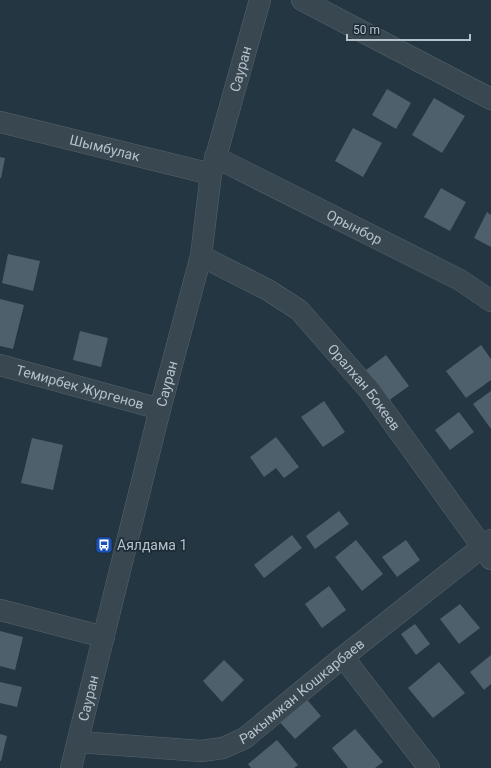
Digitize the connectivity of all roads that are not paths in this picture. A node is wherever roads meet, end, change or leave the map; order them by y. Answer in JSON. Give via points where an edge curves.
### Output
{"nodes":[{"id":1,"x":260,"y":0,"type":"edge"},
{"id":2,"x":302,"y":0,"type":"edge"},
{"id":3,"x":491,"y":99,"type":"edge"},
{"id":4,"x":0,"y":122,"type":"edge"},
{"id":5,"x":213,"y":165,"type":"junction"},
{"id":6,"x":201,"y":256,"type":"junction"},
{"id":7,"x":491,"y":301,"type":"edge"},
{"id":8,"x":0,"y":365,"type":"edge"},
{"id":9,"x":160,"y":409,"type":"junction"},
{"id":10,"x":488,"y":549,"type":"edge"},
{"id":11,"x":0,"y":610,"type":"edge"},
{"id":12,"x":104,"y":637,"type":"junction"},
{"id":13,"x":343,"y":657,"type":"junction"},
{"id":14,"x":79,"y":742,"type":"junction"},
{"id":15,"x":71,"y":768,"type":"edge"},
{"id":16,"x":430,"y":768,"type":"edge"}],
"edges":[{"from":1,"to":5,"type":"street","name":"Сауран"},
{"from":2,"to":3,"type":"street"},
{"from":4,"to":5,"type":"street","name":"Шымбулак"},
{"from":5,"to":6,"type":"street","name":"Сауран"},
{"from":5,"to":7,"type":"street","name":"Орынбор","via":[[446,273]]},
{"from":6,"to":9,"type":"street","name":"Сауран"},
{"from":6,"to":10,"type":"street","name":"Оралхан Бокеев","via":[[268,290],[299,310],[370,391]]},
{"from":8,"to":9,"type":"street","name":"Темирбек Жургенов"},
{"from":9,"to":12,"type":"street","name":"Сауран"},
{"from":10,"to":13,"type":"street","name":"Ракымжан Кошкарбаев"},
{"from":11,"to":12,"type":"street"},
{"from":12,"to":14,"type":"street","name":"Сауран"},
{"from":13,"to":14,"type":"street","name":"Ракымжан Кошкарбаев","via":[[245,738],[223,748],[201,751]]},
{"from":13,"to":16,"type":"street"},
{"from":14,"to":15,"type":"street","name":"Сауран"}]}
